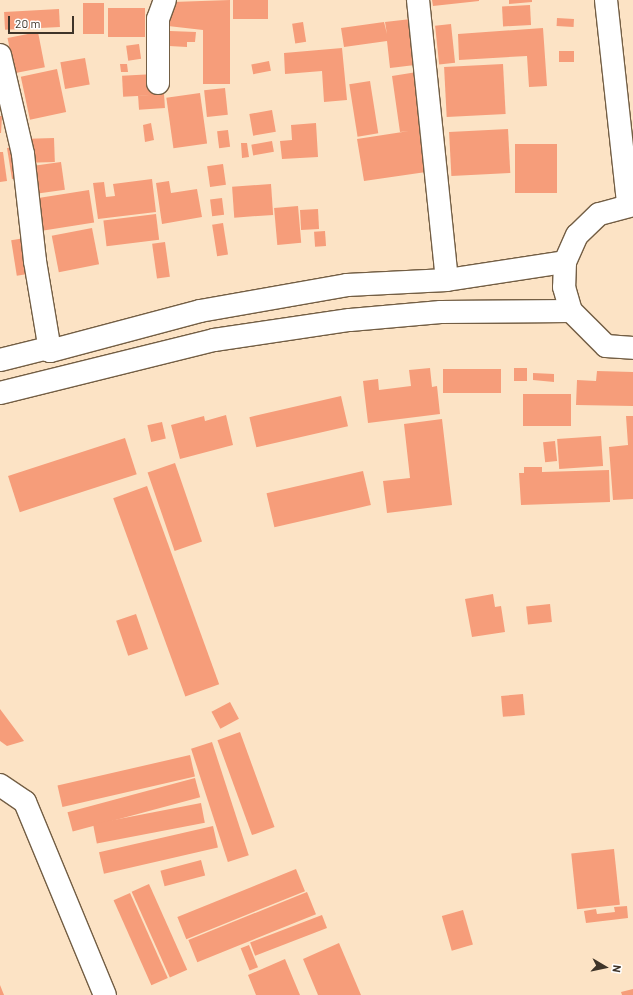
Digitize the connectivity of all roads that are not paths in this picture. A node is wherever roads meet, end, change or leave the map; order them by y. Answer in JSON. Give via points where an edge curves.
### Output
{"nodes":[{"id":1,"x":165,"y":0,"type":"edge"},
{"id":2,"x":418,"y":0,"type":"edge"},
{"id":3,"x":606,"y":0,"type":"edge"},
{"id":4,"x":0,"y":55,"type":"edge"},
{"id":5,"x":158,"y":83,"type":"dead end"},
{"id":6,"x":631,"y":204,"type":"edge"},
{"id":7,"x":565,"y":262,"type":"junction"},
{"id":8,"x":447,"y":280,"type":"junction"},
{"id":9,"x":571,"y":311,"type":"junction"},
{"id":10,"x":633,"y":348,"type":"edge"},
{"id":11,"x":50,"y":351,"type":"junction"},
{"id":12,"x":0,"y":360,"type":"edge"},
{"id":13,"x":0,"y":393,"type":"edge"},
{"id":14,"x":0,"y":785,"type":"edge"},
{"id":15,"x":105,"y":995,"type":"edge"}],
"edges":[{"from":1,"to":5,"type":"main road","via":[[158,19]]},
{"from":2,"to":8,"type":"main road"},
{"from":3,"to":6,"type":"main road"},
{"from":4,"to":11,"type":"main road","via":[[23,154],[35,261]]},
{"from":6,"to":7,"type":"main road","via":[[599,214],[577,234]]},
{"from":7,"to":8,"type":"main road"},
{"from":7,"to":9,"type":"main road","via":[[564,287]]},
{"from":8,"to":11,"type":"main road","via":[[347,285],[200,311]]},
{"from":9,"to":10,"type":"main road","via":[[606,346]]},
{"from":9,"to":13,"type":"main road","via":[[441,312],[350,320],[214,340]]},
{"from":11,"to":12,"type":"main road","via":[[44,349]]},
{"from":14,"to":15,"type":"main road","via":[[25,802]]}]}
